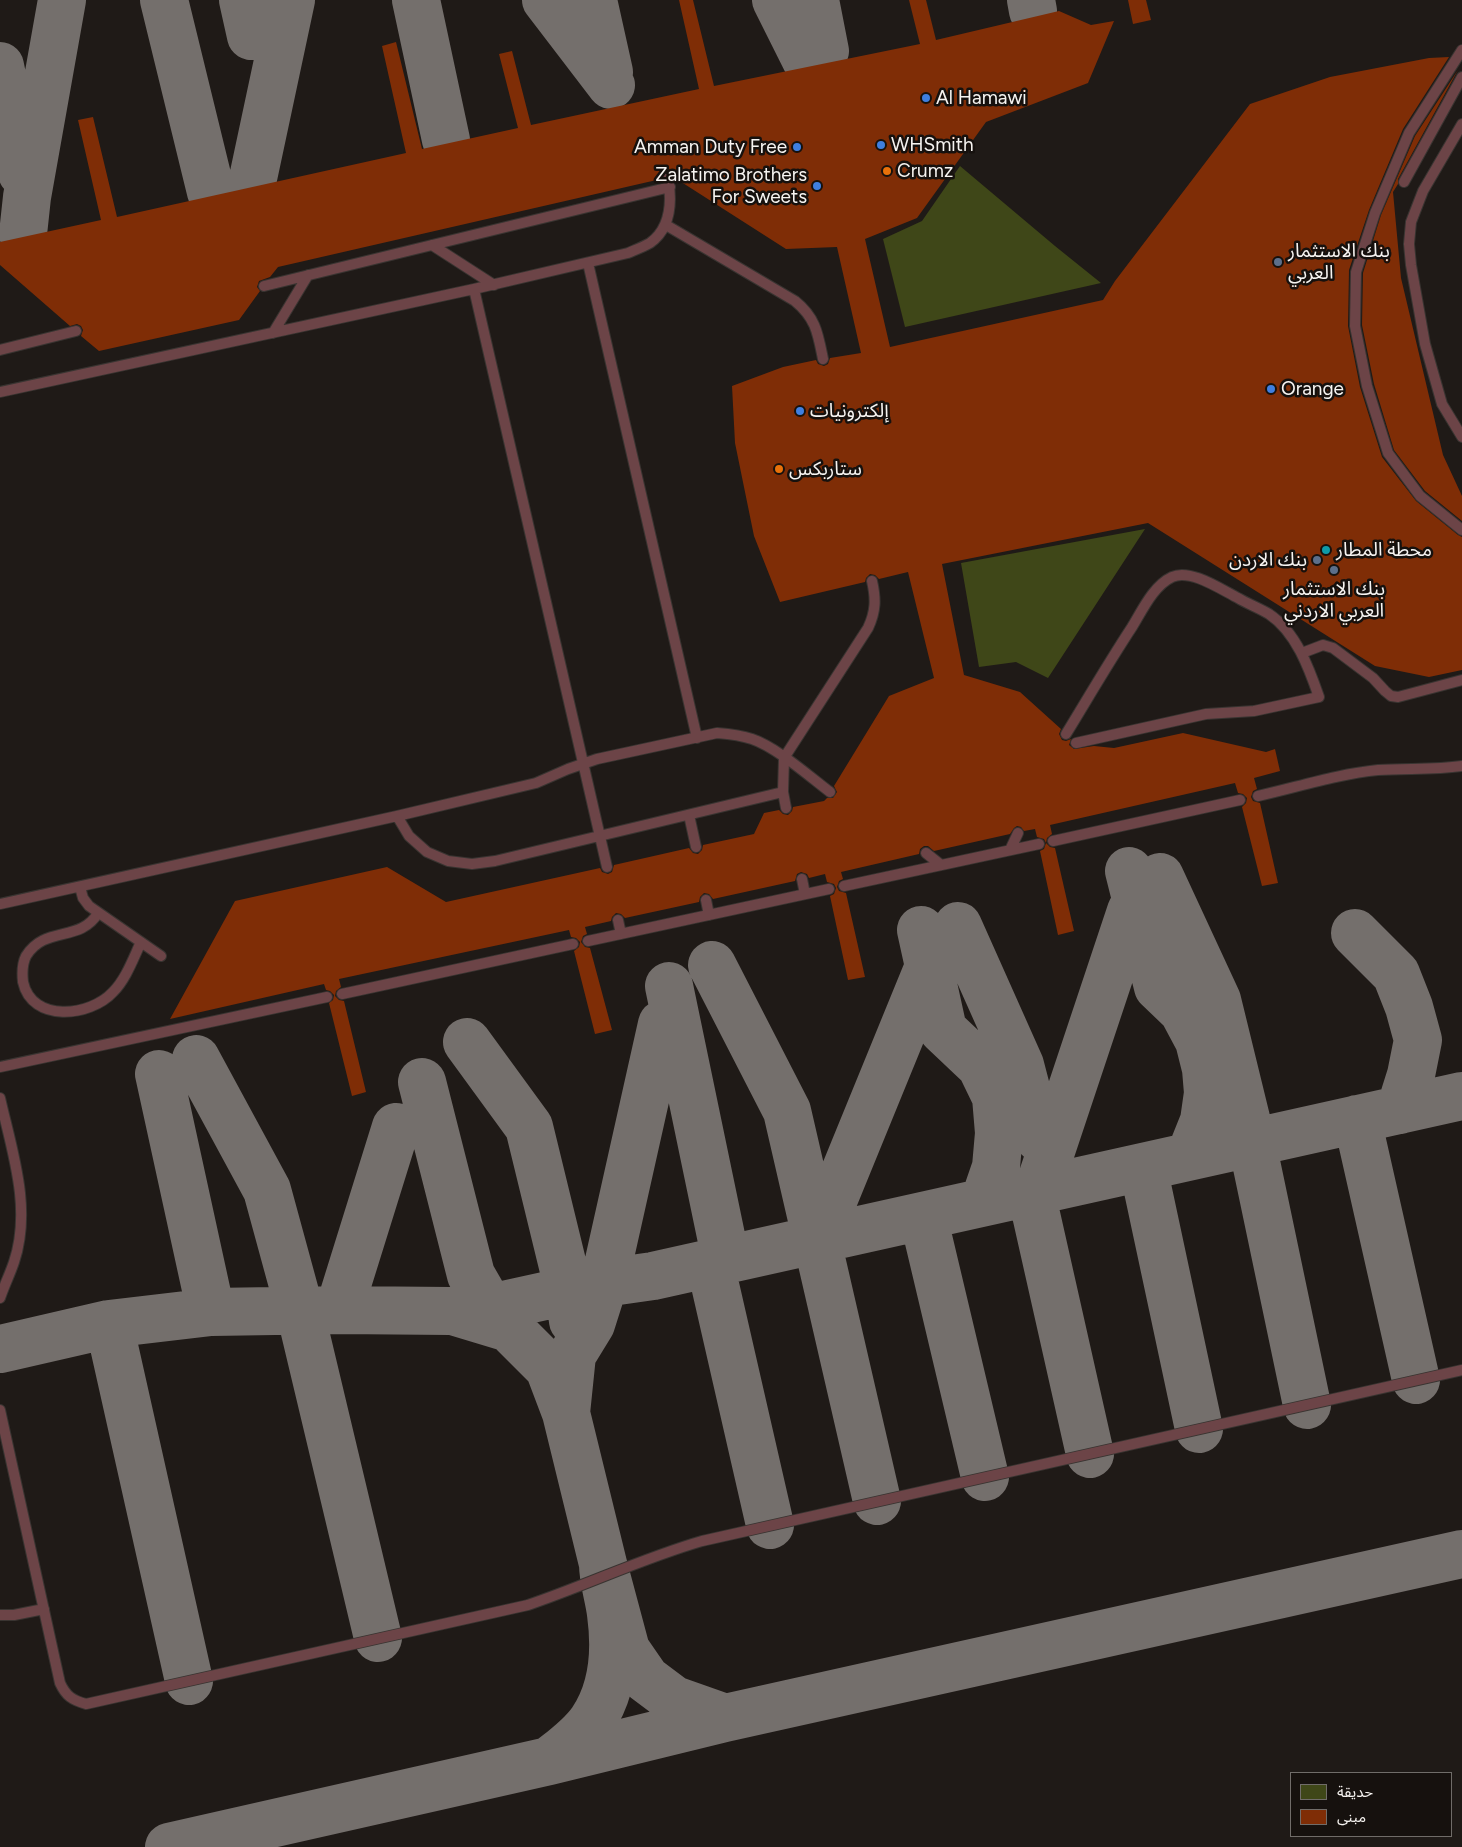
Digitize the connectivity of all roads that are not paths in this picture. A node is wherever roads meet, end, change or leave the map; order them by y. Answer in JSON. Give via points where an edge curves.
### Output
{"nodes":[{"id":1,"x":1462,"y":50,"type":"edge"},
{"id":2,"x":1462,"y":77,"type":"edge"},
{"id":3,"x":1462,"y":124,"type":"edge"},
{"id":4,"x":1404,"y":182,"type":"dead end"},
{"id":5,"x":666,"y":225,"type":"junction"},
{"id":6,"x":432,"y":245,"type":"junction"},
{"id":7,"x":588,"y":263,"type":"junction"},
{"id":8,"x":308,"y":275,"type":"junction"},
{"id":9,"x":494,"y":285,"type":"junction"},
{"id":10,"x":264,"y":286,"type":"dead end"},
{"id":11,"x":474,"y":290,"type":"junction"},
{"id":12,"x":76,"y":331,"type":"dead end"},
{"id":13,"x":273,"y":333,"type":"junction"},
{"id":14,"x":0,"y":350,"type":"edge"},
{"id":15,"x":824,"y":359,"type":"dead end"},
{"id":16,"x":0,"y":392,"type":"edge"},
{"id":17,"x":1462,"y":437,"type":"edge"},
{"id":18,"x":1462,"y":530,"type":"edge"},
{"id":19,"x":872,"y":581,"type":"dead end"},
{"id":20,"x":1302,"y":653,"type":"junction"},
{"id":21,"x":1462,"y":680,"type":"edge"},
{"id":22,"x":1066,"y":734,"type":"dead end"},
{"id":23,"x":697,"y":738,"type":"junction"},
{"id":24,"x":1076,"y":743,"type":"dead end"},
{"id":25,"x":784,"y":758,"type":"junction"},
{"id":26,"x":583,"y":763,"type":"junction"},
{"id":27,"x":1462,"y":766,"type":"edge"},
{"id":28,"x":783,"y":792,"type":"junction"},
{"id":29,"x":830,"y":792,"type":"dead end"},
{"id":30,"x":1258,"y":796,"type":"dead end"},
{"id":31,"x":1240,"y":800,"type":"dead end"},
{"id":32,"x":786,"y":808,"type":"dead end"},
{"id":33,"x":689,"y":815,"type":"junction"},
{"id":34,"x":397,"y":816,"type":"junction"},
{"id":35,"x":1018,"y":833,"type":"dead end"},
{"id":36,"x":600,"y":836,"type":"junction"},
{"id":37,"x":1053,"y":841,"type":"dead end"},
{"id":38,"x":1038,"y":844,"type":"dead end"},
{"id":39,"x":696,"y":847,"type":"dead end"},
{"id":40,"x":1010,"y":850,"type":"junction"},
{"id":41,"x":926,"y":853,"type":"dead end"},
{"id":42,"x":941,"y":865,"type":"junction"},
{"id":43,"x":607,"y":867,"type":"dead end"},
{"id":44,"x":802,"y":880,"type":"dead end"},
{"id":45,"x":844,"y":886,"type":"dead end"},
{"id":46,"x":80,"y":887,"type":"junction"},
{"id":47,"x":829,"y":889,"type":"dead end"},
{"id":48,"x":805,"y":894,"type":"junction"},
{"id":49,"x":706,"y":900,"type":"dead end"},
{"id":50,"x":0,"y":904,"type":"edge"},
{"id":51,"x":98,"y":913,"type":"junction"},
{"id":52,"x":709,"y":915,"type":"junction"},
{"id":53,"x":618,"y":920,"type":"dead end"},
{"id":54,"x":621,"y":934,"type":"junction"},
{"id":55,"x":588,"y":941,"type":"dead end"},
{"id":56,"x":141,"y":942,"type":"junction"},
{"id":57,"x":573,"y":944,"type":"dead end"},
{"id":58,"x":161,"y":956,"type":"dead end"},
{"id":59,"x":342,"y":994,"type":"dead end"},
{"id":60,"x":328,"y":997,"type":"dead end"},
{"id":61,"x":0,"y":1067,"type":"edge"},
{"id":62,"x":0,"y":1098,"type":"edge"},
{"id":63,"x":0,"y":1298,"type":"edge"},
{"id":64,"x":1462,"y":1370,"type":"edge"},
{"id":65,"x":0,"y":1410,"type":"edge"},
{"id":66,"x":44,"y":1609,"type":"junction"},
{"id":67,"x":0,"y":1615,"type":"edge"}],
"edges":[{"from":1,"to":18,"type":"lane","via":[[1409,133],[1375,213],[1356,272],[1355,326],[1366,386],[1388,453],[1420,496]]},
{"from":2,"to":4,"type":"lane"},
{"from":3,"to":17,"type":"lane","via":[[1423,191],[1412,222],[1409,244],[1425,344],[1442,404]]},
{"from":5,"to":6,"type":"lane","via":[[669,183]]},
{"from":5,"to":7,"type":"lane","via":[[650,243],[628,253]]},
{"from":5,"to":15,"type":"lane","via":[[795,301],[813,320]]},
{"from":6,"to":8,"type":"lane"},
{"from":6,"to":9,"type":"lane"},
{"from":7,"to":9,"type":"lane"},
{"from":7,"to":23,"type":"lane"},
{"from":8,"to":10,"type":"lane"},
{"from":8,"to":13,"type":"lane"},
{"from":9,"to":11,"type":"lane"},
{"from":11,"to":13,"type":"lane"},
{"from":11,"to":26,"type":"lane"},
{"from":12,"to":14,"type":"lane"},
{"from":13,"to":16,"type":"lane"},
{"from":19,"to":25,"type":"lane","via":[[875,604],[868,628]]},
{"from":20,"to":21,"type":"lane","via":[[1323,645],[1333,648],[1391,696],[1398,697]]},
{"from":20,"to":22,"type":"lane","via":[[1270,615],[1206,581],[1190,576],[1173,576],[1152,595]]},
{"from":20,"to":24,"type":"lane","via":[[1319,698],[1254,711],[1206,714]]},
{"from":23,"to":25,"type":"lane","via":[[717,733],[735,734],[770,747]]},
{"from":23,"to":26,"type":"lane"},
{"from":25,"to":28,"type":"lane"},
{"from":25,"to":29,"type":"lane"},
{"from":26,"to":34,"type":"lane","via":[[536,783]]},
{"from":26,"to":36,"type":"lane"},
{"from":27,"to":30,"type":"lane","via":[[1378,770]]},
{"from":28,"to":32,"type":"lane"},
{"from":28,"to":33,"type":"lane"},
{"from":31,"to":37,"type":"lane"},
{"from":33,"to":36,"type":"lane"},
{"from":33,"to":39,"type":"lane"},
{"from":34,"to":36,"type":"lane","via":[[409,836],[427,852],[448,861],[472,864]]},
{"from":34,"to":46,"type":"lane"},
{"from":35,"to":40,"type":"lane"},
{"from":36,"to":43,"type":"lane"},
{"from":38,"to":40,"type":"lane"},
{"from":40,"to":42,"type":"lane"},
{"from":41,"to":42,"type":"lane"},
{"from":42,"to":45,"type":"lane"},
{"from":44,"to":48,"type":"lane"},
{"from":46,"to":50,"type":"lane"},
{"from":46,"to":51,"type":"lane","via":[[83,898]]},
{"from":47,"to":48,"type":"lane"},
{"from":48,"to":52,"type":"lane"},
{"from":49,"to":52,"type":"lane"},
{"from":51,"to":56,"type":"lane"},
{"from":51,"to":56,"type":"lane","via":[[88,926],[50,937],[36,944],[25,957],[22,973],[25,989],[34,1002],[49,1010],[66,1012],[83,1010],[99,1003],[123,978]]},
{"from":52,"to":54,"type":"lane"},
{"from":53,"to":54,"type":"lane"},
{"from":54,"to":55,"type":"lane"},
{"from":56,"to":58,"type":"lane"},
{"from":57,"to":59,"type":"lane"},
{"from":60,"to":61,"type":"lane"},
{"from":62,"to":63,"type":"lane","via":[[20,1193],[21,1228],[15,1261]]},
{"from":64,"to":66,"type":"lane","via":[[702,1540],[528,1605],[86,1704],[74,1701],[60,1683]]},
{"from":65,"to":66,"type":"lane"},
{"from":66,"to":67,"type":"lane"}]}
